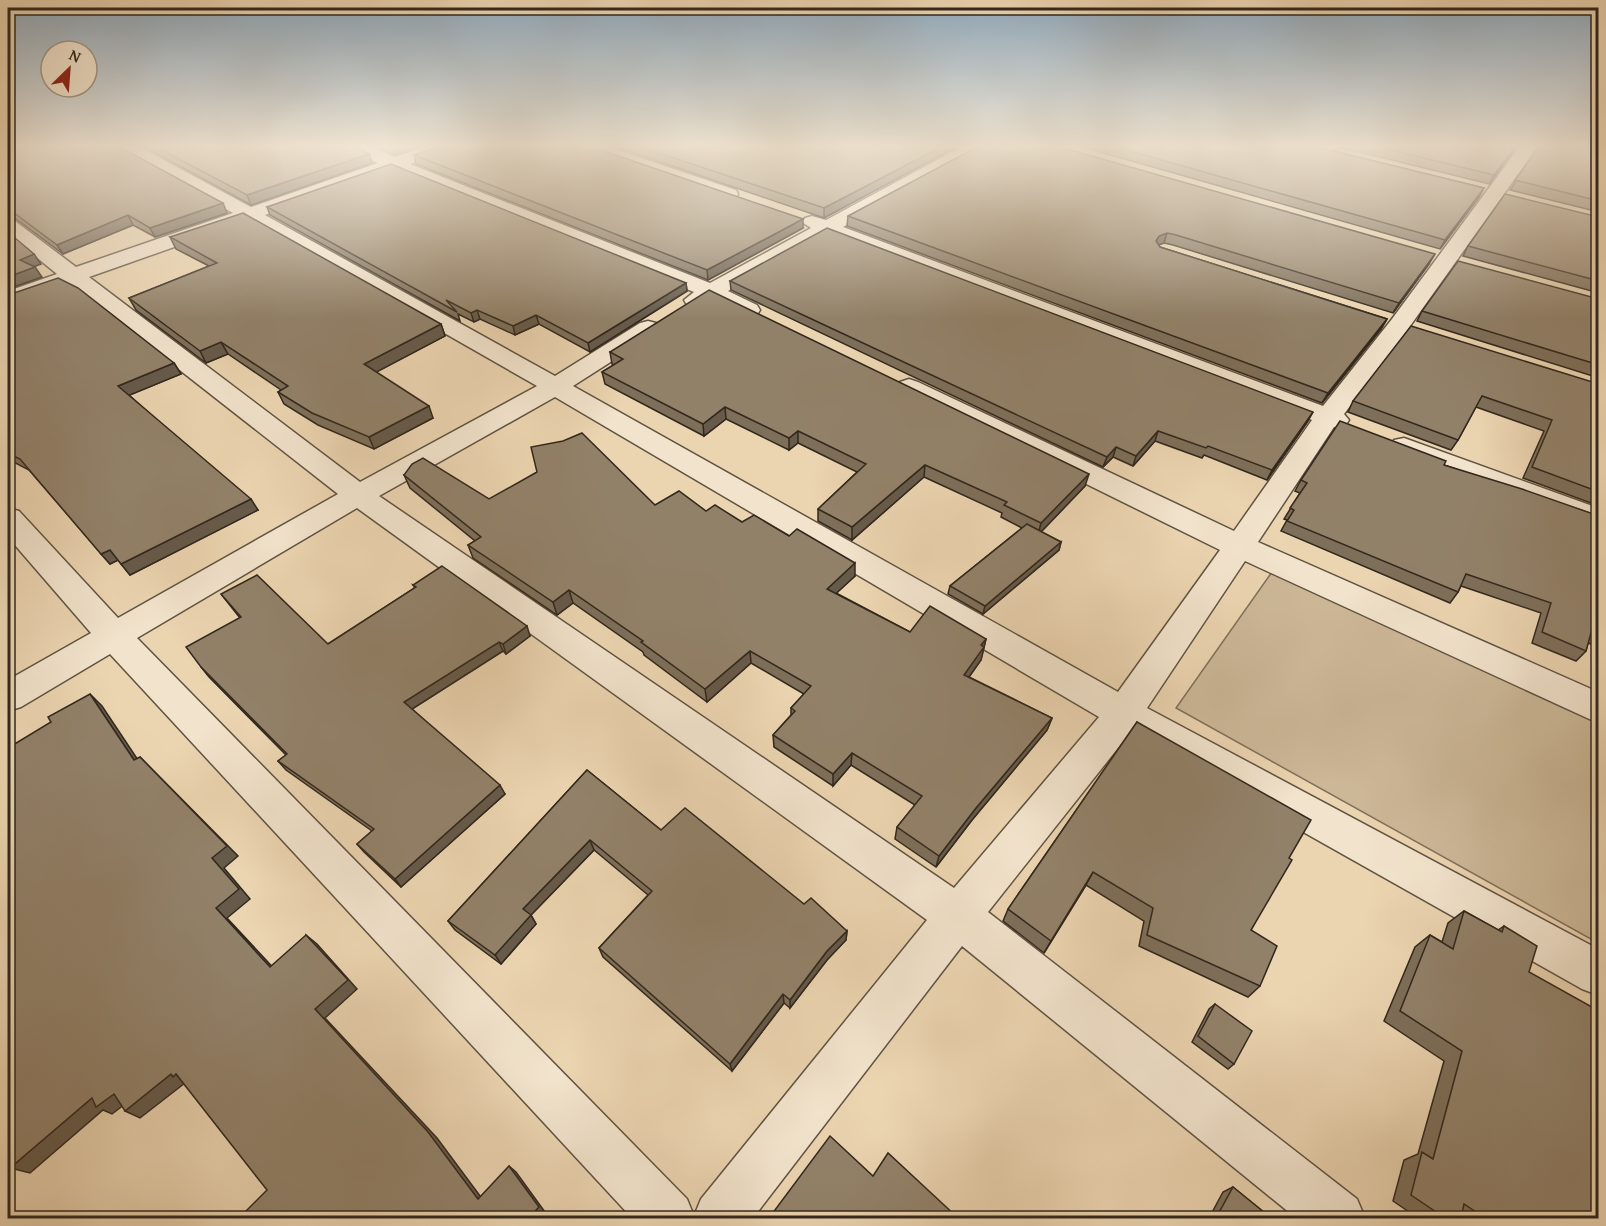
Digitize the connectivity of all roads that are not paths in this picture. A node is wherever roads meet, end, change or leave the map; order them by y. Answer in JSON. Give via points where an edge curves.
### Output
{"nodes":[{"id":1,"x":232,"y":203,"type":"edge"},
{"id":2,"x":278,"y":203,"type":"edge"},
{"id":3,"x":493,"y":203,"type":"edge"},
{"id":4,"x":870,"y":203,"type":"edge"},
{"id":5,"x":1488,"y":203,"type":"edge"},
{"id":6,"x":250,"y":213,"type":"junction"},
{"id":7,"x":792,"y":216,"type":"edge"},
{"id":8,"x":8,"y":225,"type":"edge"},
{"id":9,"x":826,"y":227,"type":"junction"},
{"id":10,"x":1422,"y":253,"type":"edge"},
{"id":11,"x":1445,"y":260,"type":"junction"},
{"id":12,"x":1467,"y":266,"type":"edge"},
{"id":13,"x":77,"y":276,"type":"junction"},
{"id":14,"x":709,"y":290,"type":"junction"},
{"id":15,"x":8,"y":298,"type":"edge"},
{"id":16,"x":774,"y":322,"type":"edge"},
{"id":17,"x":882,"y":374,"type":"edge"},
{"id":18,"x":556,"y":386,"type":"junction"},
{"id":19,"x":1357,"y":428,"type":"junction"},
{"id":20,"x":358,"y":495,"type":"junction"},
{"id":21,"x":8,"y":518,"type":"edge"},
{"id":22,"x":1599,"y":519,"type":"edge"},
{"id":23,"x":1239,"y":546,"type":"junction"},
{"id":24,"x":114,"y":636,"type":"junction"},
{"id":25,"x":8,"y":697,"type":"edge"},
{"id":26,"x":1599,"y":708,"type":"edge"},
{"id":27,"x":1124,"y":713,"type":"junction"},
{"id":28,"x":958,"y":916,"type":"junction"},
{"id":29,"x":1599,"y":974,"type":"edge"},
{"id":30,"x":668,"y":1218,"type":"edge"},
{"id":31,"x":720,"y":1218,"type":"edge"},
{"id":32,"x":1338,"y":1218,"type":"edge"}],
"edges":[{"from":1,"to":6,"type":"street"},
{"from":2,"to":6,"type":"street"},
{"from":3,"to":14,"type":"street"},
{"from":4,"to":9,"type":"street"},
{"from":5,"to":11,"type":"street"},
{"from":6,"to":13,"type":"street"},
{"from":6,"to":18,"type":"street"},
{"from":7,"to":9,"type":"street"},
{"from":8,"to":13,"type":"street"},
{"from":9,"to":14,"type":"street"},
{"from":9,"to":19,"type":"street"},
{"from":10,"to":11,"type":"street"},
{"from":11,"to":12,"type":"street"},
{"from":11,"to":19,"type":"street","via":[[1400,324]]},
{"from":13,"to":15,"type":"street"},
{"from":13,"to":20,"type":"street"},
{"from":14,"to":16,"type":"street"},
{"from":14,"to":18,"type":"street"},
{"from":17,"to":23,"type":"street"},
{"from":18,"to":20,"type":"street"},
{"from":18,"to":27,"type":"street"},
{"from":19,"to":22,"type":"street"},
{"from":19,"to":23,"type":"street"},
{"from":20,"to":24,"type":"street"},
{"from":20,"to":28,"type":"street"},
{"from":21,"to":24,"type":"street"},
{"from":23,"to":26,"type":"street"},
{"from":23,"to":27,"type":"street"},
{"from":24,"to":25,"type":"street"},
{"from":24,"to":30,"type":"street"},
{"from":27,"to":28,"type":"street"},
{"from":27,"to":29,"type":"street"},
{"from":28,"to":31,"type":"street"},
{"from":28,"to":32,"type":"street"}]}
